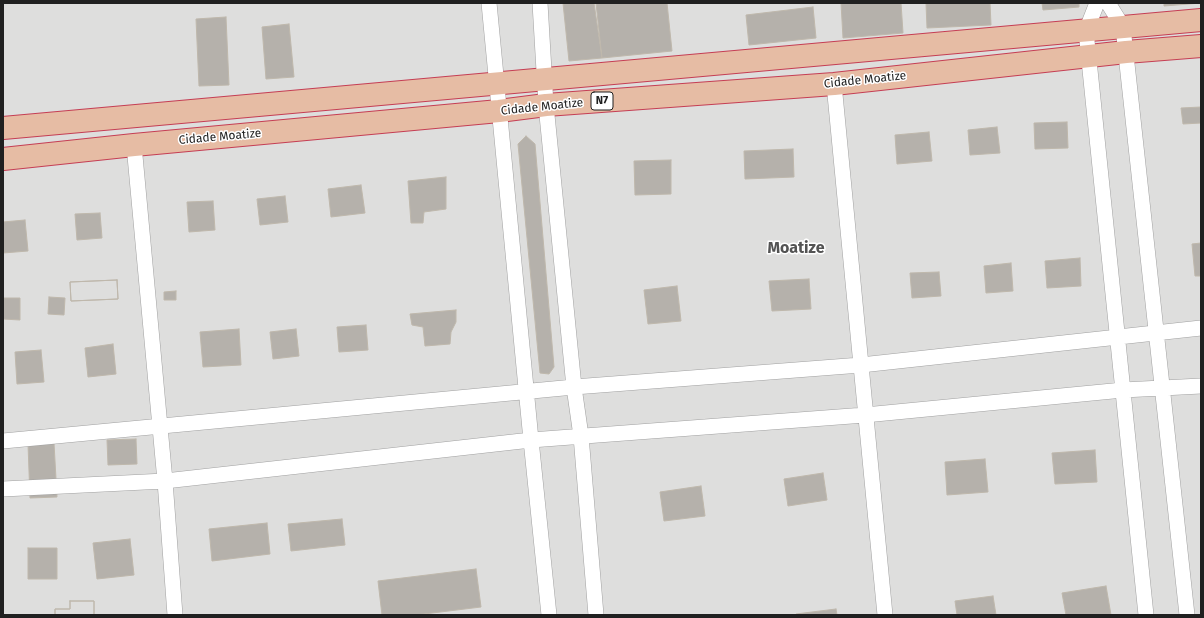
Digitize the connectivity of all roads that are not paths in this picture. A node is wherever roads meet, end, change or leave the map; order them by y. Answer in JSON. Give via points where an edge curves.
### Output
{"nodes":[{"id":1,"x":489,"y":3,"type":"edge"},
{"id":2,"x":540,"y":3,"type":"edge"},
{"id":3,"x":1097,"y":3,"type":"edge"},
{"id":4,"x":1108,"y":3,"type":"edge"},
{"id":5,"x":1201,"y":20,"type":"edge"},
{"id":6,"x":1123,"y":27,"type":"junction"},
{"id":7,"x":1086,"y":31,"type":"junction"},
{"id":8,"x":1201,"y":46,"type":"edge"},
{"id":9,"x":1126,"y":52,"type":"junction"},
{"id":10,"x":1089,"y":57,"type":"junction"},
{"id":11,"x":545,"y":78,"type":"junction"},
{"id":12,"x":497,"y":83,"type":"junction"},
{"id":13,"x":834,"y":84,"type":"junction"},
{"id":14,"x":546,"y":105,"type":"junction"},
{"id":15,"x":498,"y":111,"type":"junction"},
{"id":16,"x":3,"y":128,"type":"edge"},
{"id":17,"x":134,"y":145,"type":"junction"},
{"id":18,"x":3,"y":159,"type":"edge"},
{"id":19,"x":1201,"y":328,"type":"edge"},
{"id":20,"x":1156,"y":334,"type":"junction"},
{"id":21,"x":1117,"y":337,"type":"junction"},
{"id":22,"x":861,"y":365,"type":"junction"},
{"id":23,"x":1201,"y":386,"type":"edge"},
{"id":24,"x":574,"y":388,"type":"junction"},
{"id":25,"x":1163,"y":388,"type":"junction"},
{"id":26,"x":1123,"y":390,"type":"junction"},
{"id":27,"x":526,"y":392,"type":"junction"},
{"id":28,"x":865,"y":415,"type":"junction"},
{"id":29,"x":160,"y":426,"type":"junction"},
{"id":30,"x":581,"y":436,"type":"junction"},
{"id":31,"x":531,"y":440,"type":"junction"},
{"id":32,"x":3,"y":441,"type":"edge"},
{"id":33,"x":165,"y":481,"type":"junction"},
{"id":34,"x":3,"y":489,"type":"edge"},
{"id":35,"x":175,"y":615,"type":"edge"},
{"id":36,"x":549,"y":615,"type":"edge"},
{"id":37,"x":596,"y":615,"type":"edge"},
{"id":38,"x":885,"y":615,"type":"edge"},
{"id":39,"x":1146,"y":615,"type":"edge"},
{"id":40,"x":1187,"y":615,"type":"edge"}],
"edges":[{"from":1,"to":12,"type":"street"},
{"from":2,"to":11,"type":"street"},
{"from":3,"to":7,"type":"street"},
{"from":4,"to":6,"type":"street"},
{"from":5,"to":6,"type":"highway","number":"N7"},
{"from":6,"to":7,"type":"highway","number":"N7"},
{"from":6,"to":9,"type":"street"},
{"from":7,"to":10,"type":"street"},
{"from":7,"to":11,"type":"highway","number":"N7"},
{"from":8,"to":9,"type":"highway","name":"Cidade Moatize","number":"N7"},
{"from":9,"to":10,"type":"highway","name":"Cidade Moatize","number":"N7"},
{"from":9,"to":20,"type":"street"},
{"from":10,"to":13,"type":"highway","name":"Cidade Moatize","number":"N7"},
{"from":10,"to":21,"type":"street"},
{"from":11,"to":12,"type":"highway","number":"N7"},
{"from":11,"to":14,"type":"street"},
{"from":12,"to":15,"type":"street"},
{"from":12,"to":16,"type":"highway","number":"N7"},
{"from":13,"to":14,"type":"highway","name":"Cidade Moatize","number":"N7"},
{"from":13,"to":22,"type":"street"},
{"from":14,"to":15,"type":"highway","name":"Cidade Moatize","number":"N7"},
{"from":14,"to":24,"type":"street"},
{"from":15,"to":17,"type":"highway","name":"Cidade Moatize","number":"N7"},
{"from":15,"to":27,"type":"street"},
{"from":17,"to":18,"type":"highway","name":"Cidade Moatize","number":"N7"},
{"from":17,"to":29,"type":"street"},
{"from":19,"to":20,"type":"street"},
{"from":20,"to":21,"type":"street"},
{"from":20,"to":25,"type":"street"},
{"from":21,"to":22,"type":"street"},
{"from":21,"to":26,"type":"street"},
{"from":22,"to":24,"type":"street"},
{"from":22,"to":28,"type":"street"},
{"from":23,"to":25,"type":"street"},
{"from":24,"to":27,"type":"street"},
{"from":24,"to":30,"type":"street"},
{"from":25,"to":26,"type":"street"},
{"from":25,"to":40,"type":"street"},
{"from":26,"to":28,"type":"street"},
{"from":26,"to":39,"type":"street"},
{"from":27,"to":29,"type":"street"},
{"from":27,"to":31,"type":"street"},
{"from":28,"to":30,"type":"street"},
{"from":28,"to":38,"type":"street"},
{"from":29,"to":32,"type":"street"},
{"from":29,"to":33,"type":"street"},
{"from":30,"to":31,"type":"street"},
{"from":30,"to":37,"type":"street"},
{"from":31,"to":33,"type":"street"},
{"from":31,"to":36,"type":"street"},
{"from":33,"to":34,"type":"street"},
{"from":33,"to":35,"type":"street"}]}
